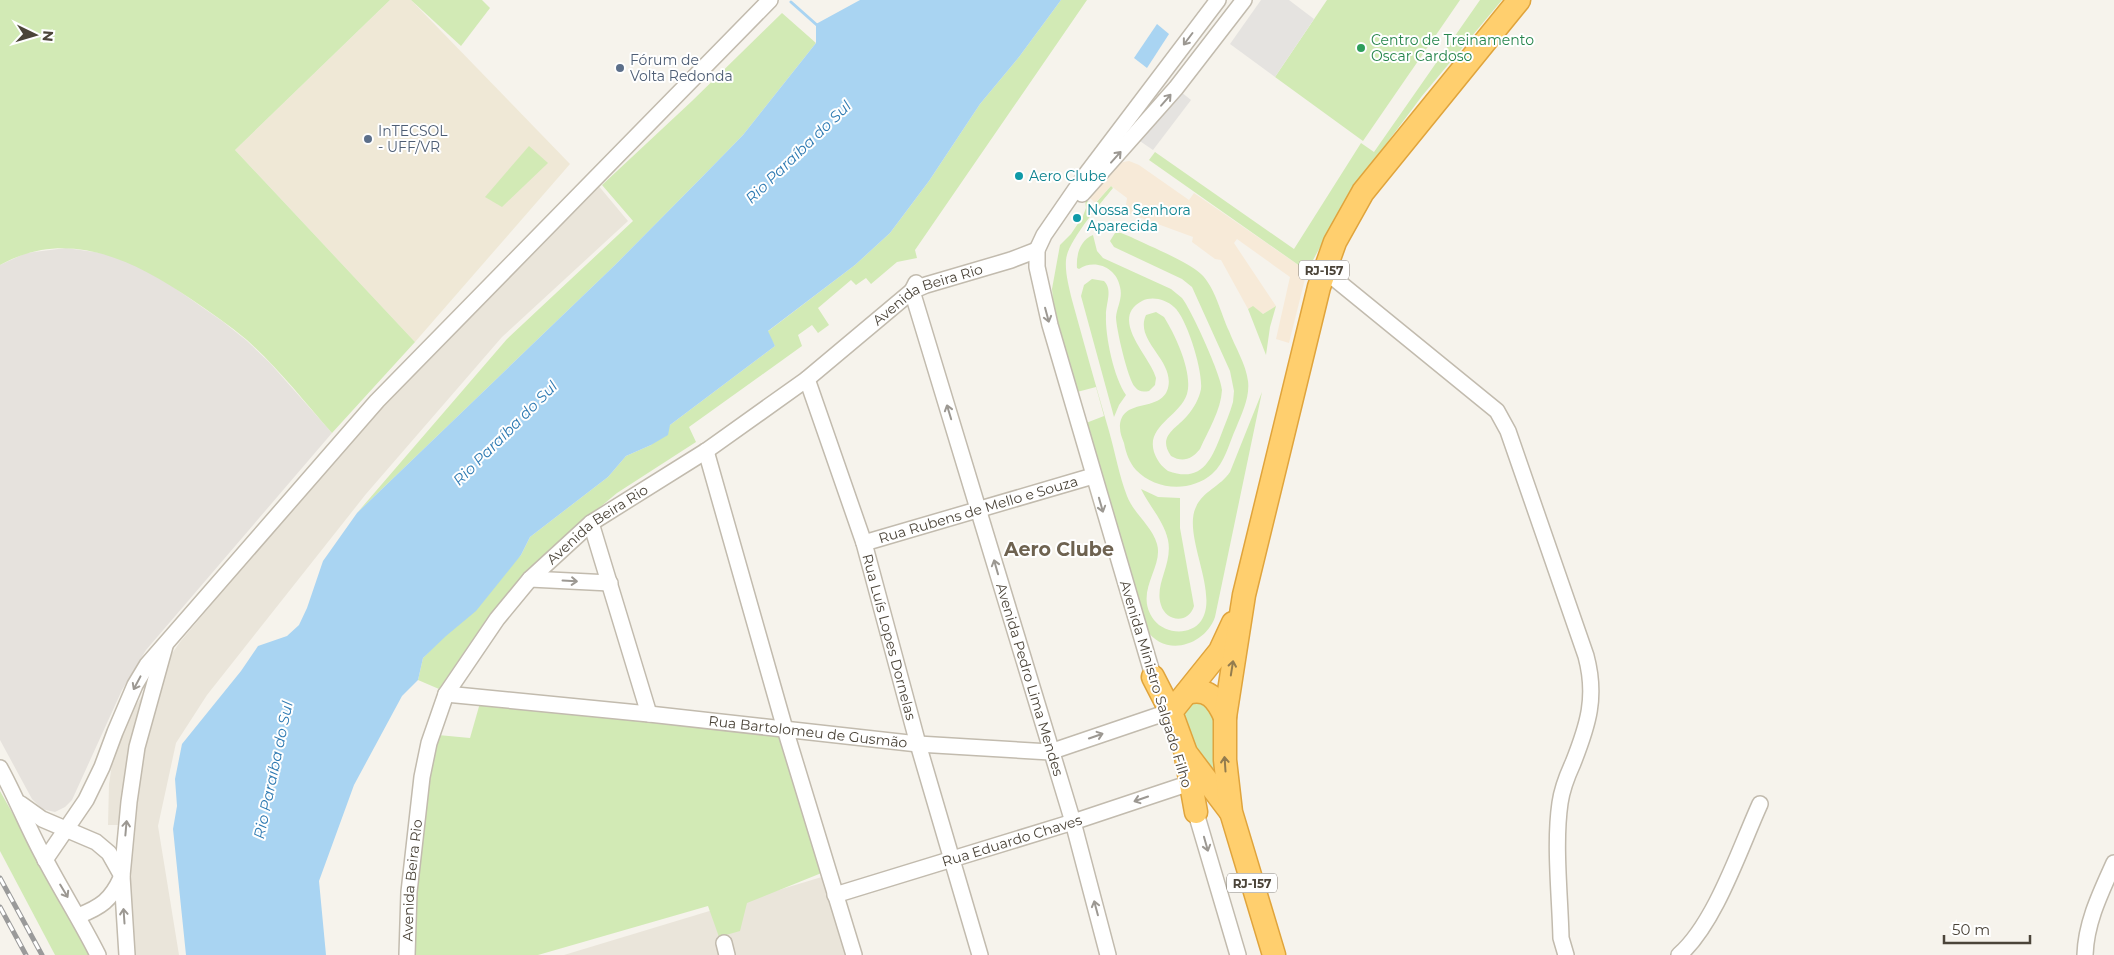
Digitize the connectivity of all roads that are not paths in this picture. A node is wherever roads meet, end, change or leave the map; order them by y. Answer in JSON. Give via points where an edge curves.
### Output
{"nodes":[{"id":1,"x":1218,"y":0,"type":"edge"},
{"id":2,"x":1244,"y":0,"type":"edge"},
{"id":3,"x":1519,"y":0,"type":"edge"},
{"id":4,"x":766,"y":4,"type":"edge"},
{"id":5,"x":1037,"y":250,"type":"junction"},
{"id":6,"x":1011,"y":260,"type":"junction"},
{"id":7,"x":1037,"y":267,"type":"junction"},
{"id":8,"x":1324,"y":270,"type":"junction"},
{"id":9,"x":915,"y":285,"type":"junction"},
{"id":10,"x":807,"y":379,"type":"junction"},
{"id":11,"x":706,"y":450,"type":"junction"},
{"id":12,"x":1093,"y":476,"type":"junction"},
{"id":13,"x":979,"y":509,"type":"junction"},
{"id":14,"x":591,"y":524,"type":"junction"},
{"id":15,"x":864,"y":543,"type":"junction"},
{"id":16,"x":530,"y":579,"type":"junction"},
{"id":17,"x":610,"y":583,"type":"junction"},
{"id":18,"x":1244,"y":595,"type":"junction"},
{"id":19,"x":166,"y":645,"type":"junction"},
{"id":20,"x":1153,"y":677,"type":"joint"},
{"id":21,"x":1187,"y":693,"type":"junction"},
{"id":22,"x":446,"y":694,"type":"junction"},
{"id":23,"x":1168,"y":712,"type":"junction"},
{"id":24,"x":650,"y":714,"type":"junction"},
{"id":25,"x":1225,"y":716,"type":"junction"},
{"id":26,"x":785,"y":729,"type":"junction"},
{"id":27,"x":918,"y":744,"type":"junction"},
{"id":28,"x":1050,"y":752,"type":"junction"},
{"id":29,"x":1186,"y":753,"type":"junction"},
{"id":30,"x":0,"y":768,"type":"edge"},
{"id":31,"x":1187,"y":784,"type":"junction"},
{"id":32,"x":18,"y":801,"type":"junction"},
{"id":33,"x":1760,"y":804,"type":"dead end"},
{"id":34,"x":1196,"y":812,"type":"junction"},
{"id":35,"x":1231,"y":812,"type":"junction"},
{"id":36,"x":1073,"y":822,"type":"junction"},
{"id":37,"x":66,"y":830,"type":"junction"},
{"id":38,"x":45,"y":860,"type":"junction"},
{"id":39,"x":952,"y":860,"type":"junction"},
{"id":40,"x":2114,"y":862,"type":"edge"},
{"id":41,"x":122,"y":876,"type":"junction"},
{"id":42,"x":835,"y":895,"type":"junction"},
{"id":43,"x":78,"y":916,"type":"junction"},
{"id":44,"x":98,"y":955,"type":"edge"},
{"id":45,"x":127,"y":955,"type":"edge"},
{"id":46,"x":407,"y":955,"type":"edge"},
{"id":47,"x":854,"y":955,"type":"edge"},
{"id":48,"x":980,"y":955,"type":"edge"},
{"id":49,"x":1108,"y":955,"type":"edge"},
{"id":50,"x":1238,"y":955,"type":"edge"},
{"id":51,"x":1274,"y":955,"type":"edge"},
{"id":52,"x":1566,"y":955,"type":"edge"},
{"id":53,"x":1679,"y":955,"type":"edge"},
{"id":54,"x":2085,"y":955,"type":"edge"}],
"edges":[{"from":1,"to":5,"type":"street","name":"Avenida Ministro Salgado Filho","one_way":true,"via":[[1084,177]]},
{"from":7,"to":2,"type":"street","one_way":true,"via":[[1075,203],[1176,88]]},
{"from":3,"to":8,"type":"highway","number":"RJ-157","via":[[1363,192]]},
{"from":4,"to":19,"type":"street","via":[[377,401]]},
{"from":5,"to":6,"type":"street","name":"Avenida Beira Rio"},
{"from":5,"to":7,"type":"street","name":"Avenida Ministro Salgado Filho"},
{"from":6,"to":7,"type":"street"},
{"from":6,"to":9,"type":"street","name":"Avenida Beira Rio","via":[[926,285]]},
{"from":7,"to":12,"type":"street","name":"Avenida Ministro Salgado Filho","one_way":true},
{"from":8,"to":18,"type":"highway","number":"RJ-157"},
{"from":8,"to":52,"type":"street","via":[[1497,411],[1506,424],[1524,474],[1586,656],[1591,682],[1588,723],[1566,778],[1560,804],[1561,938]]},
{"from":9,"to":10,"type":"street","name":"Avenida Beira Rio"},
{"from":13,"to":9,"type":"street","name":"Avenida Pedro Lima Mendes","one_way":true},
{"from":10,"to":11,"type":"street","name":"Avenida Beira Rio"},
{"from":10,"to":15,"type":"street","name":"Rua Luís Lopes Dornelas"},
{"from":11,"to":14,"type":"street","name":"Avenida Beira Rio"},
{"from":11,"to":26,"type":"street"},
{"from":12,"to":13,"type":"street","name":"Rua Rubens de Mello e Souza"},
{"from":12,"to":20,"type":"street","name":"Avenida Ministro Salgado Filho","one_way":true},
{"from":13,"to":15,"type":"street","name":"Rua Rubens de Mello e Souza"},
{"from":28,"to":13,"type":"street","name":"Avenida Pedro Lima Mendes","one_way":true},
{"from":14,"to":16,"type":"street","name":"Avenida Beira Rio"},
{"from":14,"to":17,"type":"street"},
{"from":15,"to":27,"type":"street","name":"Rua Luís Lopes Dornelas"},
{"from":16,"to":17,"type":"street","one_way":true},
{"from":16,"to":22,"type":"street","name":"Avenida Beira Rio"},
{"from":17,"to":24,"type":"street"},
{"from":18,"to":21,"type":"highway","via":[[1222,646]]},
{"from":25,"to":18,"type":"highway","number":"RJ-157","one_way":true},
{"from":19,"to":37,"type":"street","one_way":true,"via":[[135,685],[98,776]]},
{"from":41,"to":19,"type":"street","one_way":true,"via":[[128,802],[137,747]]},
{"from":20,"to":23,"type":"highway"},
{"from":21,"to":23,"type":"highway"},
{"from":21,"to":25,"type":"highway","via":[[1210,694]]},
{"from":22,"to":24,"type":"street","name":"Rua Bartolomeu de Gusmão"},
{"from":22,"to":46,"type":"street","name":"Avenida Beira Rio","via":[[429,743],[422,777],[409,892]]},
{"from":28,"to":23,"type":"street","name":"Rua Bartolomeu de Gusmão","one_way":true},
{"from":23,"to":29,"type":"highway"},
{"from":23,"to":31,"type":"street","name":"Avenida Ministro Salgado Filho"},
{"from":24,"to":26,"type":"street","name":"Rua Bartolomeu de Gusmão"},
{"from":35,"to":25,"type":"highway","number":"RJ-157","one_way":true,"via":[[1225,760]]},
{"from":26,"to":27,"type":"street","name":"Rua Bartolomeu de Gusmão"},
{"from":26,"to":42,"type":"street"},
{"from":27,"to":28,"type":"street","name":"Rua Bartolomeu de Gusmão"},
{"from":27,"to":39,"type":"street","name":"Rua Luís Lopes Dornelas"},
{"from":28,"to":36,"type":"street","name":"Avenida Pedro Lima Mendes"},
{"from":29,"to":34,"type":"highway"},
{"from":29,"to":35,"type":"highway"},
{"from":30,"to":32,"type":"street"},
{"from":31,"to":34,"type":"street","name":"Avenida Ministro Salgado Filho"},
{"from":31,"to":36,"type":"street","name":"Rua Eduardo Chaves","one_way":true},
{"from":32,"to":37,"type":"street","via":[[37,816]]},
{"from":32,"to":38,"type":"street"},
{"from":33,"to":53,"type":"street","via":[[1715,906]]},
{"from":34,"to":50,"type":"street","name":"Avenida Ministro Salgado Filho","one_way":true},
{"from":35,"to":51,"type":"highway","number":"RJ-157"},
{"from":36,"to":39,"type":"street","name":"Rua Eduardo Chaves"},
{"from":49,"to":36,"type":"street","name":"Avenida Pedro Lima Mendes","one_way":true},
{"from":37,"to":38,"type":"street"},
{"from":37,"to":41,"type":"street","via":[[96,842],[109,853]]},
{"from":38,"to":43,"type":"street","one_way":true},
{"from":39,"to":42,"type":"street","name":"Rua Eduardo Chaves"},
{"from":39,"to":48,"type":"street","name":"Rua Luís Lopes Dornelas"},
{"from":40,"to":54,"type":"street","via":[[2093,912]]},
{"from":41,"to":43,"type":"street","via":[[114,893],[103,904]]},
{"from":45,"to":41,"type":"street","one_way":true},
{"from":42,"to":47,"type":"street"},
{"from":43,"to":44,"type":"street"}]}
